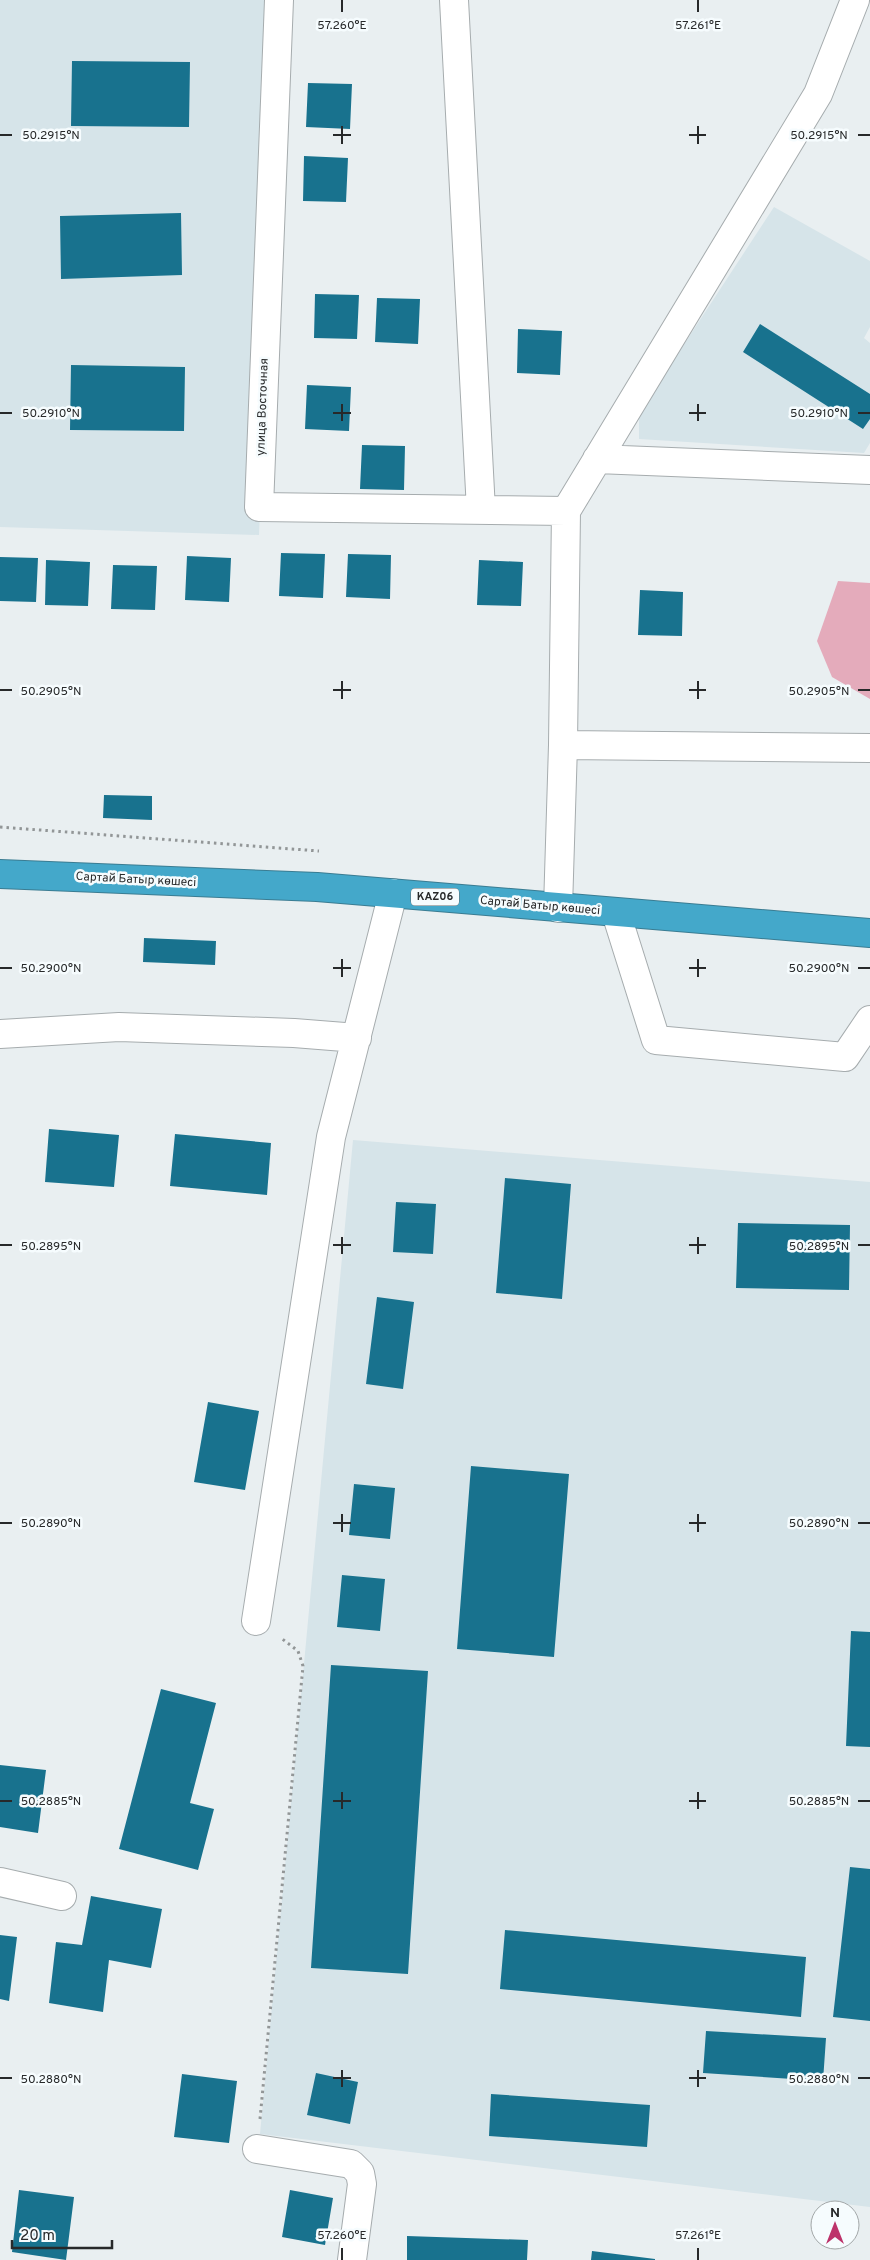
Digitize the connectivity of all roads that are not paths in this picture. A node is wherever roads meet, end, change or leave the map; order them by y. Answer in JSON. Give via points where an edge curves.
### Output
{"nodes":[{"id":1,"x":279,"y":0,"type":"edge"},
{"id":2,"x":454,"y":0,"type":"edge"},
{"id":3,"x":855,"y":0,"type":"edge"},
{"id":4,"x":597,"y":459,"type":"junction"},
{"id":5,"x":870,"y":470,"type":"edge"},
{"id":6,"x":481,"y":510,"type":"junction"},
{"id":7,"x":566,"y":511,"type":"junction"},
{"id":8,"x":563,"y":745,"type":"junction"},
{"id":9,"x":870,"y":748,"type":"edge"},
{"id":10,"x":0,"y":874,"type":"edge"},
{"id":11,"x":392,"y":893,"type":"junction"},
{"id":12,"x":558,"y":908,"type":"junction"},
{"id":13,"x":616,"y":913,"type":"junction"},
{"id":14,"x":870,"y":933,"type":"edge"},
{"id":15,"x":870,"y":1020,"type":"edge"},
{"id":16,"x":0,"y":1034,"type":"edge"},
{"id":17,"x":357,"y":1038,"type":"junction"},
{"id":18,"x":256,"y":1621,"type":"road end"},
{"id":19,"x":0,"y":1882,"type":"edge"},
{"id":20,"x":62,"y":1896,"type":"dead end"},
{"id":21,"x":257,"y":2149,"type":"road end"},
{"id":22,"x":352,"y":2260,"type":"edge"}],
"edges":[{"from":1,"to":6,"type":"street","name":"улица Восточная","via":[[259,507]]},
{"from":2,"to":6,"type":"street"},
{"from":3,"to":4,"type":"street","via":[[818,94]]},
{"from":4,"to":5,"type":"street"},
{"from":4,"to":7,"type":"street"},
{"from":6,"to":7,"type":"street","name":"улица Восточная"},
{"from":7,"to":8,"type":"street"},
{"from":8,"to":9,"type":"street"},
{"from":8,"to":12,"type":"street"},
{"from":10,"to":11,"type":"highway","name":"Сартай Батыр көшесі","number":"KАZ06"},
{"from":11,"to":12,"type":"highway","name":"Сартай Батыр көшесі","number":"KАZ06"},
{"from":11,"to":17,"type":"street"},
{"from":12,"to":13,"type":"highway","name":"Сартай Батыр көшесі","number":"KАZ06"},
{"from":13,"to":14,"type":"highway","name":"Сартай Батыр көшесі","number":"KАZ06"},
{"from":13,"to":15,"type":"street","via":[[656,1040],[845,1057]]},
{"from":16,"to":17,"type":"street","via":[[119,1027]]},
{"from":17,"to":18,"type":"street","via":[[331,1137]]},
{"from":19,"to":20,"type":"street"},
{"from":21,"to":22,"type":"street","via":[[351,2164],[360,2173],[362,2184]]}]}
